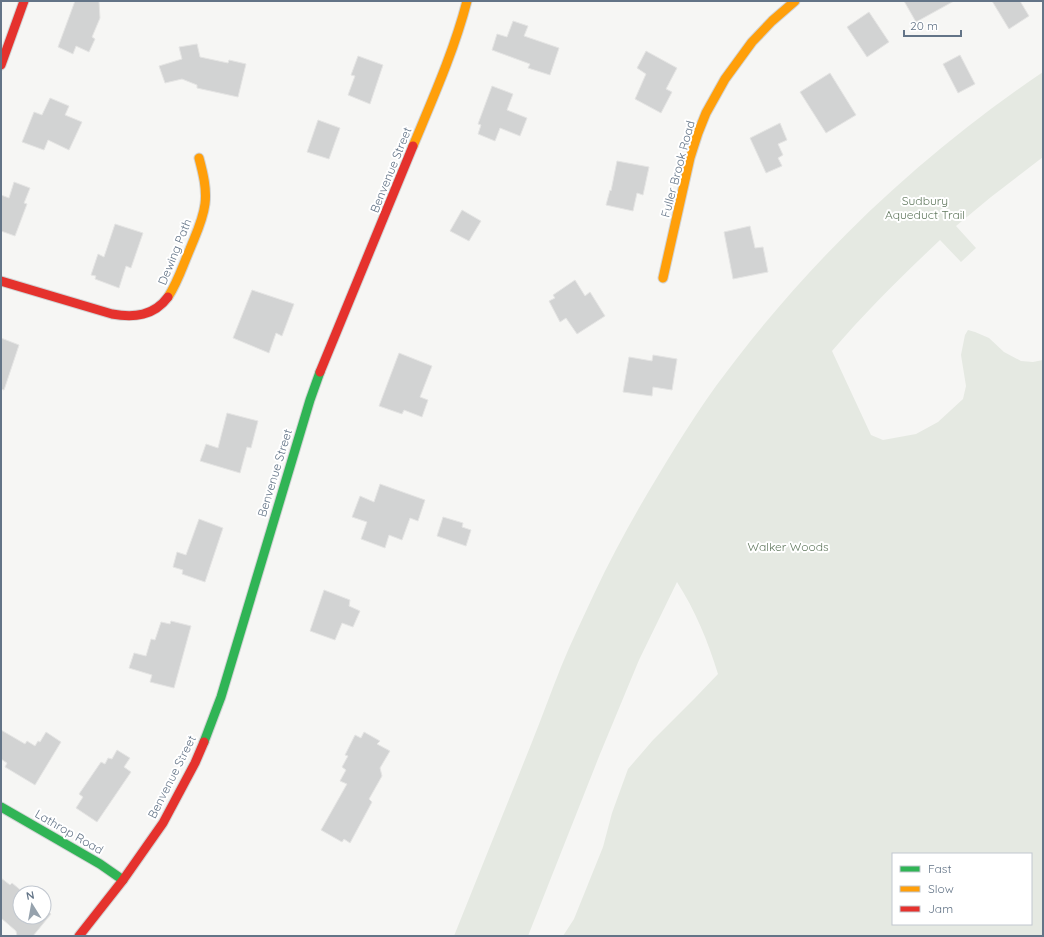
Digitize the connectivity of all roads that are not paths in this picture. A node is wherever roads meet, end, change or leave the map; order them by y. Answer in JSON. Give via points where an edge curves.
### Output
{"nodes":[{"id":1,"x":24,"y":1,"type":"edge"},
{"id":2,"x":467,"y":1,"type":"edge"},
{"id":3,"x":795,"y":1,"type":"edge"},
{"id":4,"x":1,"y":65,"type":"edge"},
{"id":5,"x":199,"y":158,"type":"dead end"},
{"id":6,"x":663,"y":278,"type":"dead end"},
{"id":7,"x":1,"y":281,"type":"edge"},
{"id":8,"x":1,"y":807,"type":"edge"},
{"id":9,"x":123,"y":880,"type":"junction"},
{"id":10,"x":79,"y":936,"type":"edge"}],
"edges":[{"from":1,"to":4,"type":"street"},
{"from":2,"to":9,"type":"street","name":"Benvenue Street","via":[[448,62],[310,400],[207,736],[163,823]]},
{"from":3,"to":6,"type":"street","name":"Fuller Brook Road","via":[[768,24],[746,48],[707,112],[691,155]]},
{"from":5,"to":7,"type":"street","name":"Dewing Path","via":[[206,194],[203,215],[175,286],[159,308],[140,315],[121,316]]},
{"from":8,"to":9,"type":"street","name":"Lathrop Road"},
{"from":9,"to":10,"type":"street","name":"Benvenue Street"}]}
